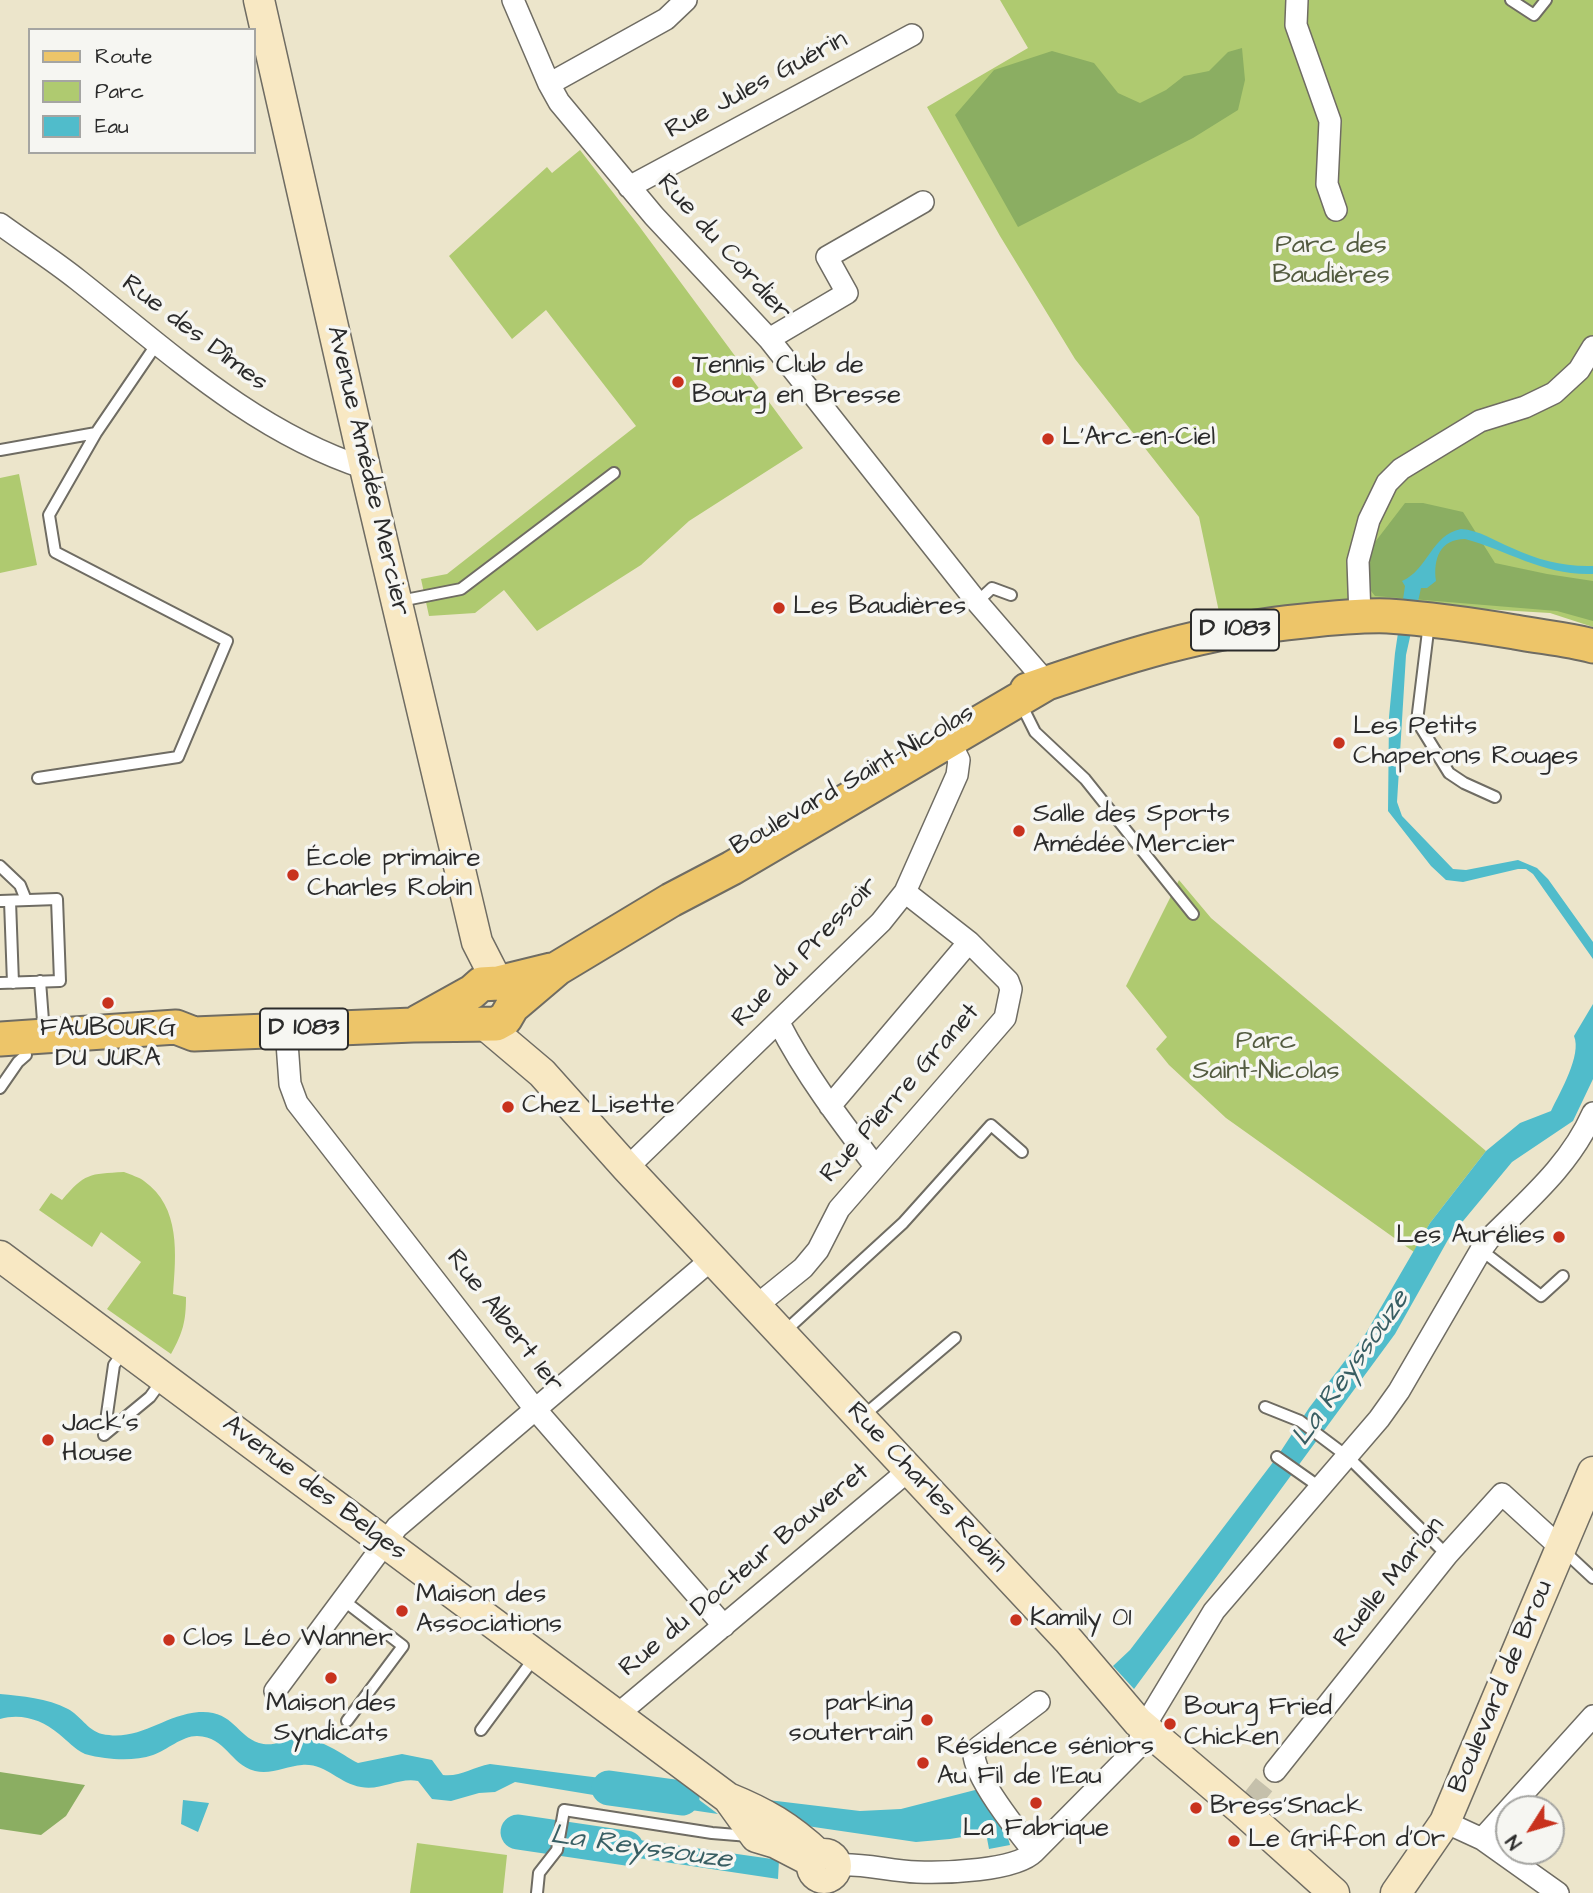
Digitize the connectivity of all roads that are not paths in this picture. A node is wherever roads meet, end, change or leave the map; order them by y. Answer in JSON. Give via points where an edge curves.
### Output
{"nodes":[{"id":1,"x":259,"y":0,"type":"edge"},
{"id":2,"x":513,"y":0,"type":"edge"},
{"id":3,"x":686,"y":0,"type":"edge"},
{"id":4,"x":1297,"y":0,"type":"edge"},
{"id":5,"x":1511,"y":0,"type":"edge"},
{"id":6,"x":1546,"y":0,"type":"edge"},
{"id":7,"x":912,"y":35,"type":"dead end"},
{"id":8,"x":549,"y":84,"type":"junction"},
{"id":9,"x":629,"y":187,"type":"junction"},
{"id":10,"x":923,"y":202,"type":"dead end"},
{"id":11,"x":1336,"y":210,"type":"dead end"},
{"id":12,"x":0,"y":224,"type":"edge"},
{"id":13,"x":769,"y":339,"type":"junction"},
{"id":14,"x":156,"y":345,"type":"junction"},
{"id":15,"x":1593,"y":347,"type":"edge"},
{"id":16,"x":96,"y":433,"type":"junction"},
{"id":17,"x":0,"y":450,"type":"edge"},
{"id":18,"x":365,"y":468,"type":"junction"},
{"id":19,"x":614,"y":472,"type":"dead end"},
{"id":20,"x":1011,"y":595,"type":"dead end"},
{"id":21,"x":397,"y":602,"type":"junction"},
{"id":22,"x":977,"y":602,"type":"junction"},
{"id":23,"x":1360,"y":616,"type":"junction"},
{"id":24,"x":1429,"y":620,"type":"junction"},
{"id":25,"x":1593,"y":646,"type":"edge"},
{"id":26,"x":1033,"y":691,"type":"junction"},
{"id":27,"x":949,"y":740,"type":"junction"},
{"id":28,"x":38,"y":778,"type":"dead end"},
{"id":29,"x":1495,"y":797,"type":"dead end"},
{"id":30,"x":0,"y":866,"type":"edge"},
{"id":31,"x":905,"y":892,"type":"junction"},
{"id":32,"x":26,"y":900,"type":"junction"},
{"id":33,"x":671,"y":900,"type":"junction"},
{"id":34,"x":5,"y":901,"type":"edge"},
{"id":35,"x":1193,"y":914,"type":"dead end"},
{"id":36,"x":969,"y":942,"type":"junction"},
{"id":37,"x":40,"y":981,"type":"junction"},
{"id":38,"x":0,"y":983,"type":"edge"},
{"id":39,"x":13,"y":983,"type":"junction"},
{"id":40,"x":491,"y":1001,"type":"junction"},
{"id":41,"x":779,"y":1023,"type":"junction"},
{"id":42,"x":286,"y":1029,"type":"junction"},
{"id":43,"x":18,"y":1046,"type":"edge"},
{"id":44,"x":0,"y":1088,"type":"edge"},
{"id":45,"x":830,"y":1106,"type":"junction"},
{"id":46,"x":1593,"y":1113,"type":"edge"},
{"id":47,"x":1587,"y":1143,"type":"edge"},
{"id":48,"x":1022,"y":1152,"type":"dead end"},
{"id":49,"x":874,"y":1166,"type":"junction"},
{"id":50,"x":627,"y":1168,"type":"junction"},
{"id":51,"x":1481,"y":1250,"type":"junction"},
{"id":52,"x":0,"y":1256,"type":"edge"},
{"id":53,"x":712,"y":1259,"type":"junction"},
{"id":54,"x":1563,"y":1276,"type":"dead end"},
{"id":55,"x":756,"y":1307,"type":"junction"},
{"id":56,"x":782,"y":1334,"type":"junction"},
{"id":57,"x":955,"y":1338,"type":"dead end"},
{"id":58,"x":125,"y":1349,"type":"junction"},
{"id":59,"x":164,"y":1378,"type":"junction"},
{"id":60,"x":1265,"y":1408,"type":"dead end"},
{"id":61,"x":535,"y":1409,"type":"junction"},
{"id":62,"x":860,"y":1418,"type":"junction"},
{"id":63,"x":1277,"y":1457,"type":"dead end"},
{"id":64,"x":1348,"y":1457,"type":"junction"},
{"id":65,"x":909,"y":1471,"type":"junction"},
{"id":66,"x":1593,"y":1472,"type":"edge"},
{"id":67,"x":1321,"y":1488,"type":"junction"},
{"id":68,"x":386,"y":1543,"type":"junction"},
{"id":69,"x":1561,"y":1548,"type":"junction"},
{"id":70,"x":1447,"y":1555,"type":"junction"},
{"id":71,"x":1593,"y":1578,"type":"edge"},
{"id":72,"x":343,"y":1600,"type":"junction"},
{"id":73,"x":724,"y":1626,"type":"junction"},
{"id":74,"x":537,"y":1655,"type":"junction"},
{"id":75,"x":275,"y":1691,"type":"dead end"},
{"id":76,"x":1039,"y":1703,"type":"dead end"},
{"id":77,"x":617,"y":1714,"type":"junction"},
{"id":78,"x":1593,"y":1716,"type":"edge"},
{"id":79,"x":346,"y":1721,"type":"dead end"},
{"id":80,"x":1144,"y":1727,"type":"junction"},
{"id":81,"x":481,"y":1730,"type":"dead end"},
{"id":82,"x":1275,"y":1772,"type":"tunnel mouth"},
{"id":83,"x":728,"y":1798,"type":"junction"},
{"id":84,"x":1445,"y":1822,"type":"junction"},
{"id":85,"x":756,"y":1837,"type":"junction"},
{"id":86,"x":1482,"y":1839,"type":"junction"},
{"id":87,"x":1034,"y":1852,"type":"junction"},
{"id":88,"x":820,"y":1875,"type":"edge"},
{"id":89,"x":537,"y":1893,"type":"edge"},
{"id":90,"x":1334,"y":1893,"type":"edge"},
{"id":91,"x":1396,"y":1893,"type":"edge"},
{"id":92,"x":1558,"y":1893,"type":"edge"}],
"edges":[{"from":1,"to":18,"type":"main road","name":"Avenue Amédée Mercier"},
{"from":2,"to":8,"type":"street","name":"Rue du Cordier"},
{"from":3,"to":8,"type":"street","via":[[666,19]]},
{"from":4,"to":11,"type":"street","via":[[1296,25],[1330,121],[1327,184]]},
{"from":5,"to":6,"type":"lane","via":[[1534,15]]},
{"from":7,"to":9,"type":"street","name":"Rue Jules Guérin"},
{"from":8,"to":9,"type":"street","name":"Rue du Cordier"},
{"from":9,"to":13,"type":"street","name":"Rue du Cordier"},
{"from":10,"to":13,"type":"street","via":[[827,257],[847,293]]},
{"from":12,"to":14,"type":"street","name":"Rue des Dîmes","via":[[76,278]]},
{"from":13,"to":22,"type":"street","name":"Rue du Cordier"},
{"from":14,"to":16,"type":"lane"},
{"from":14,"to":18,"type":"street","name":"Rue des Dîmes","via":[[289,437]]},
{"from":15,"to":23,"type":"street","via":[[1579,370],[1554,393],[1480,421],[1401,469],[1387,483],[1369,520],[1358,561]]},
{"from":16,"to":17,"type":"lane"},
{"from":16,"to":28,"type":"lane","via":[[49,515],[55,552],[227,641],[178,757]]},
{"from":18,"to":21,"type":"main road","name":"Avenue Amédée Mercier"},
{"from":19,"to":21,"type":"lane","via":[[461,589]]},
{"from":20,"to":22,"type":"lane","via":[[992,588]]},
{"from":21,"to":40,"type":"main road","name":"Avenue Amédée Mercier"},
{"from":22,"to":26,"type":"street","name":"Rue du Cordier"},
{"from":23,"to":24,"type":"main road","name":"Boulevard Saint-Nicolas","number":"D 1083"},
{"from":23,"to":26,"type":"main road","name":"Boulevard Saint-Nicolas","number":"D 1083","via":[[1207,635],[1117,659]]},
{"from":24,"to":25,"type":"main road","name":"Boulevard Saint-Nicolas","number":"D 1083"},
{"from":24,"to":29,"type":"lane","via":[[1418,721],[1449,773]]},
{"from":26,"to":27,"type":"main road","name":"Boulevard Saint-Nicolas","number":"D 1083"},
{"from":26,"to":33,"type":"main road","name":"Boulevard Saint-Nicolas","number":"D 1083","via":[[975,708],[945,723],[729,852]]},
{"from":26,"to":35,"type":"lane","via":[[1035,732],[1085,779]]},
{"from":27,"to":31,"type":"street","name":"Rue du Pressoir","via":[[959,760],[957,775]]},
{"from":27,"to":33,"type":"main road","name":"Boulevard Saint-Nicolas","number":"D 1083"},
{"from":30,"to":32,"type":"lane","via":[[20,885]]},
{"from":31,"to":36,"type":"street","name":"Rue Pierre Granet"},
{"from":31,"to":41,"type":"street","name":"Rue du Pressoir"},
{"from":32,"to":34,"type":"lane"},
{"from":32,"to":37,"type":"lane","via":[[57,899],[60,981]]},
{"from":33,"to":40,"type":"main road","name":"Boulevard Saint-Nicolas","number":"D 1083","via":[[558,968]]},
{"from":34,"to":39,"type":"lane"},
{"from":36,"to":45,"type":"street"},
{"from":36,"to":49,"type":"street","name":"Rue Pierre Granet","via":[[1011,989],[1004,1018]]},
{"from":37,"to":39,"type":"lane"},
{"from":37,"to":43,"type":"lane"},
{"from":38,"to":39,"type":"lane"},
{"from":40,"to":42,"type":"main road","number":"D 1083","via":[[413,1025]]},
{"from":40,"to":50,"type":"main road","name":"Rue Charles Robin","via":[[534,1065]]},
{"from":41,"to":45,"type":"street"},
{"from":41,"to":50,"type":"street","name":"Rue du Pressoir"},
{"from":42,"to":43,"type":"main road","number":"D 1083","via":[[194,1034],[176,1027]]},
{"from":42,"to":61,"type":"street","name":"Rue Albert 1er","via":[[290,1084],[297,1103]]},
{"from":43,"to":44,"type":"lane","via":[[18,1062]]},
{"from":45,"to":49,"type":"street"},
{"from":46,"to":47,"type":"street"},
{"from":47,"to":51,"type":"street"},
{"from":48,"to":56,"type":"lane","via":[[991,1125],[903,1223]]},
{"from":49,"to":55,"type":"street","name":"Rue Pierre Granet","via":[[839,1209],[803,1268]]},
{"from":50,"to":53,"type":"main road","name":"Rue Charles Robin"},
{"from":51,"to":54,"type":"lane","via":[[1541,1296]]},
{"from":51,"to":64,"type":"street","via":[[1399,1391]]},
{"from":52,"to":58,"type":"main road","name":"Avenue des Belges"},
{"from":53,"to":55,"type":"main road","name":"Rue Charles Robin"},
{"from":53,"to":61,"type":"street"},
{"from":55,"to":56,"type":"main road","name":"Rue Charles Robin"},
{"from":56,"to":62,"type":"main road","name":"Rue Charles Robin"},
{"from":57,"to":62,"type":"lane"},
{"from":58,"to":59,"type":"main road","name":"Avenue des Belges"},
{"from":58,"to":59,"type":"lane","via":[[114,1365],[104,1435],[150,1397]]},
{"from":59,"to":68,"type":"main road","name":"Avenue des Belges"},
{"from":60,"to":64,"type":"lane","via":[[1300,1421]]},
{"from":61,"to":68,"type":"street","via":[[397,1527]]},
{"from":61,"to":73,"type":"street","name":"Rue Albert 1er"},
{"from":62,"to":65,"type":"main road","name":"Rue Charles Robin"},
{"from":63,"to":67,"type":"lane"},
{"from":64,"to":67,"type":"street"},
{"from":64,"to":70,"type":"lane"},
{"from":65,"to":73,"type":"street","name":"Rue du Docteur Bouveret"},
{"from":65,"to":80,"type":"main road","name":"Rue Charles Robin"},
{"from":66,"to":69,"type":"main road","name":"Boulevard de Brou"},
{"from":67,"to":80,"type":"street","via":[[1214,1611]]},
{"from":68,"to":72,"type":"street"},
{"from":68,"to":74,"type":"main road","name":"Avenue des Belges"},
{"from":69,"to":70,"type":"street","name":"Ruelle Marion","via":[[1502,1494]]},
{"from":69,"to":71,"type":"lane"},
{"from":69,"to":84,"type":"main road","name":"Boulevard de Brou"},
{"from":70,"to":82,"type":"street","name":"Ruelle Marion"},
{"from":72,"to":75,"type":"street"},
{"from":72,"to":79,"type":"lane","via":[[403,1646]]},
{"from":73,"to":77,"type":"street","name":"Rue du Docteur Bouveret"},
{"from":74,"to":77,"type":"main road","name":"Avenue des Belges"},
{"from":74,"to":81,"type":"lane"},
{"from":76,"to":87,"type":"street","via":[[974,1754],[982,1778]]},
{"from":77,"to":83,"type":"main road","name":"Avenue des Belges"},
{"from":78,"to":86,"type":"street"},
{"from":80,"to":87,"type":"street","via":[[1137,1748]]},
{"from":80,"to":90,"type":"main road","name":"Rue Charles Robin","via":[[1247,1806]]},
{"from":83,"to":85,"type":"main road","name":"Avenue des Belges"},
{"from":83,"to":88,"type":"main road","name":"Avenue des Belges","via":[[765,1813],[804,1841]]},
{"from":84,"to":86,"type":"street"},
{"from":84,"to":91,"type":"main road","name":"Boulevard de Brou"},
{"from":85,"to":88,"type":"main road","via":[[776,1843]]},
{"from":85,"to":89,"type":"lane","via":[[564,1810],[557,1850],[539,1873]]},
{"from":86,"to":92,"type":"street"},
{"from":87,"to":88,"type":"street","via":[[1028,1858],[990,1868],[917,1872],[857,1864]]}]}
